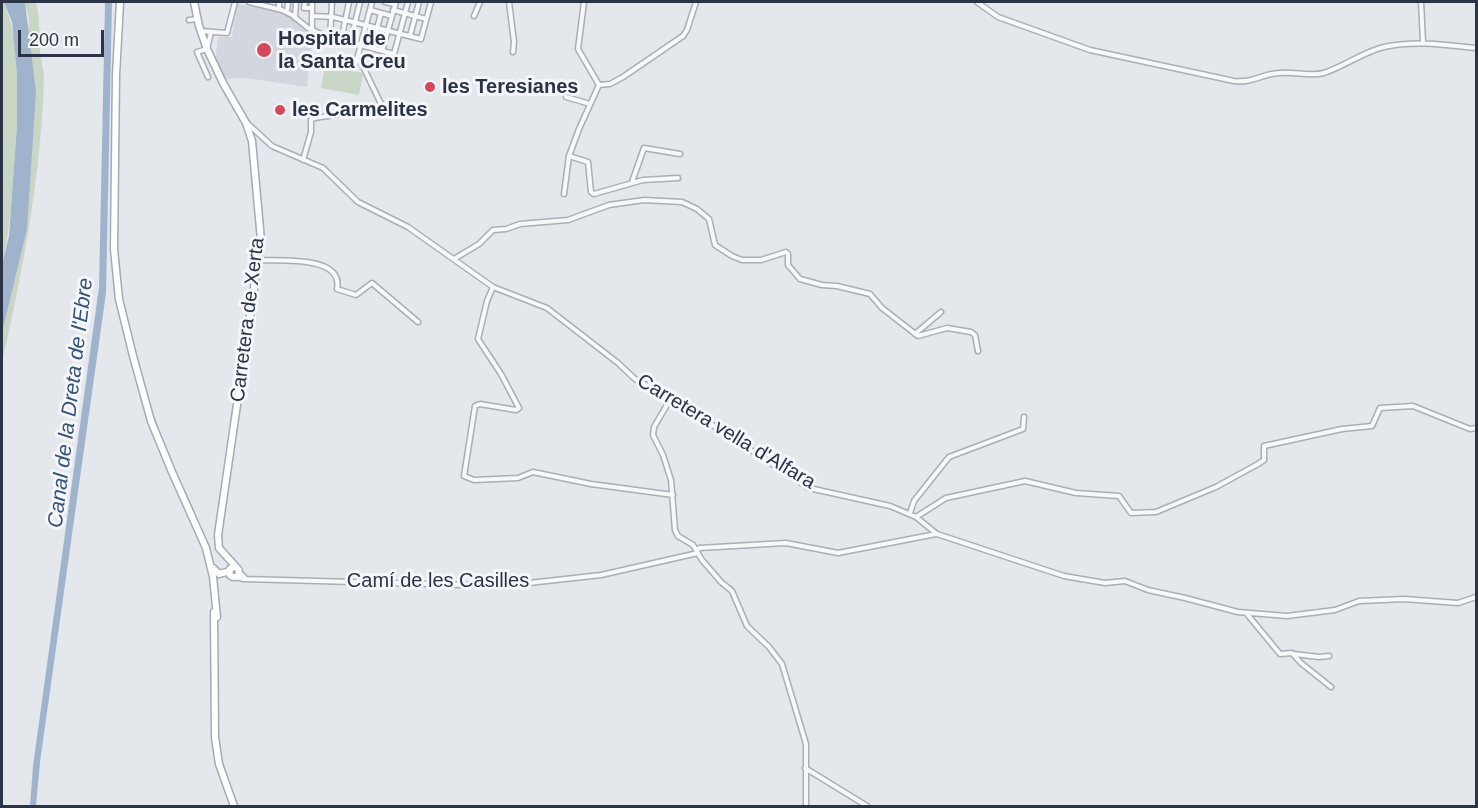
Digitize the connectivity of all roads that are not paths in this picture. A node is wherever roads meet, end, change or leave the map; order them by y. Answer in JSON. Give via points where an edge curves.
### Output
{"nodes":[{"id":1,"x":120,"y":2,"type":"edge"},
{"id":2,"x":194,"y":2,"type":"edge"},
{"id":3,"x":235,"y":2,"type":"edge"},
{"id":4,"x":249,"y":2,"type":"edge"},
{"id":5,"x":257,"y":2,"type":"edge"},
{"id":6,"x":279,"y":2,"type":"edge"},
{"id":7,"x":288,"y":2,"type":"edge"},
{"id":8,"x":296,"y":2,"type":"edge"},
{"id":9,"x":304,"y":2,"type":"edge"},
{"id":10,"x":312,"y":2,"type":"edge"},
{"id":11,"x":332,"y":2,"type":"edge"},
{"id":12,"x":349,"y":2,"type":"edge"},
{"id":13,"x":360,"y":2,"type":"edge"},
{"id":14,"x":385,"y":2,"type":"edge"},
{"id":15,"x":408,"y":2,"type":"edge"},
{"id":16,"x":419,"y":2,"type":"edge"},
{"id":17,"x":431,"y":2,"type":"edge"},
{"id":18,"x":480,"y":2,"type":"edge"},
{"id":19,"x":509,"y":2,"type":"edge"},
{"id":20,"x":584,"y":2,"type":"edge"},
{"id":21,"x":696,"y":2,"type":"edge"},
{"id":22,"x":977,"y":2,"type":"edge"},
{"id":23,"x":1421,"y":2,"type":"edge"},
{"id":24,"x":265,"y":3,"type":"edge"},
{"id":25,"x":395,"y":3,"type":"edge"},
{"id":26,"x":274,"y":4,"type":"edge"},
{"id":27,"x":371,"y":5,"type":"edge"},
{"id":28,"x":279,"y":8,"type":"junction"},
{"id":29,"x":312,"y":8,"type":"junction"},
{"id":30,"x":393,"y":10,"type":"junction"},
{"id":31,"x":287,"y":12,"type":"junction"},
{"id":32,"x":381,"y":13,"type":"junction"},
{"id":33,"x":405,"y":13,"type":"junction"},
{"id":34,"x":312,"y":16,"type":"junction"},
{"id":35,"x":331,"y":16,"type":"junction"},
{"id":36,"x":392,"y":16,"type":"junction"},
{"id":37,"x":415,"y":16,"type":"junction"},
{"id":38,"x":474,"y":16,"type":"dead end"},
{"id":39,"x":295,"y":17,"type":"junction"},
{"id":40,"x":197,"y":19,"type":"junction"},
{"id":41,"x":426,"y":19,"type":"junction"},
{"id":42,"x":189,"y":20,"type":"dead end"},
{"id":43,"x":345,"y":20,"type":"junction"},
{"id":44,"x":355,"y":22,"type":"junction"},
{"id":45,"x":366,"y":25,"type":"junction"},
{"id":46,"x":377,"y":28,"type":"junction"},
{"id":47,"x":200,"y":30,"type":"junction"},
{"id":48,"x":312,"y":30,"type":"junction"},
{"id":49,"x":388,"y":30,"type":"junction"},
{"id":50,"x":210,"y":32,"type":"junction"},
{"id":51,"x":399,"y":33,"type":"junction"},
{"id":52,"x":410,"y":36,"type":"junction"},
{"id":53,"x":330,"y":38,"type":"junction"},
{"id":54,"x":341,"y":40,"type":"junction"},
{"id":55,"x":1423,"y":42,"type":"junction"},
{"id":56,"x":350,"y":43,"type":"junction"},
{"id":57,"x":360,"y":45,"type":"junction"},
{"id":58,"x":372,"y":48,"type":"junction"},
{"id":59,"x":1476,"y":48,"type":"edge"},
{"id":60,"x":207,"y":49,"type":"junction"},
{"id":61,"x":382,"y":51,"type":"junction"},
{"id":62,"x":513,"y":52,"type":"dead end"},
{"id":63,"x":358,"y":56,"type":"junction"},
{"id":64,"x":330,"y":62,"type":"dead end"},
{"id":65,"x":208,"y":77,"type":"dead end"},
{"id":66,"x":599,"y":85,"type":"junction"},
{"id":67,"x":566,"y":97,"type":"dead end"},
{"id":68,"x":590,"y":104,"type":"junction"},
{"id":69,"x":246,"y":123,"type":"junction"},
{"id":70,"x":680,"y":154,"type":"dead end"},
{"id":71,"x":569,"y":156,"type":"junction"},
{"id":72,"x":303,"y":160,"type":"junction"},
{"id":73,"x":678,"y":178,"type":"dead end"},
{"id":74,"x":632,"y":182,"type":"junction"},
{"id":75,"x":564,"y":194,"type":"dead end"},
{"id":76,"x":454,"y":259,"type":"junction"},
{"id":77,"x":259,"y":260,"type":"junction"},
{"id":78,"x":493,"y":287,"type":"junction"},
{"id":79,"x":941,"y":312,"type":"dead end"},
{"id":80,"x":418,"y":322,"type":"dead end"},
{"id":81,"x":915,"y":334,"type":"junction"},
{"id":82,"x":978,"y":351,"type":"dead end"},
{"id":83,"x":671,"y":398,"type":"junction"},
{"id":84,"x":1024,"y":417,"type":"dead end"},
{"id":85,"x":1476,"y":428,"type":"edge"},
{"id":86,"x":673,"y":495,"type":"junction"},
{"id":87,"x":189,"y":510,"type":"junction"},
{"id":88,"x":910,"y":513,"type":"junction"},
{"id":89,"x":916,"y":517,"type":"junction"},
{"id":90,"x":937,"y":534,"type":"junction"},
{"id":91,"x":204,"y":551,"type":"junction"},
{"id":92,"x":698,"y":552,"type":"junction"},
{"id":93,"x":234,"y":572,"type":"junction"},
{"id":94,"x":217,"y":576,"type":"junction"},
{"id":95,"x":1476,"y":597,"type":"edge"},
{"id":96,"x":213,"y":600,"type":"junction"},
{"id":97,"x":1246,"y":613,"type":"junction"},
{"id":98,"x":216,"y":628,"type":"junction"},
{"id":99,"x":1293,"y":654,"type":"junction"},
{"id":100,"x":1329,"y":656,"type":"dead end"},
{"id":101,"x":1331,"y":687,"type":"dead end"},
{"id":102,"x":804,"y":768,"type":"junction"},
{"id":103,"x":234,"y":807,"type":"edge"},
{"id":104,"x":806,"y":807,"type":"edge"},
{"id":105,"x":867,"y":807,"type":"edge"}],
"edges":[{"from":1,"to":87,"type":"main road","via":[[115,270],[142,392]]},
{"from":2,"to":40,"type":"main road","name":"Carretera de Xerta"},
{"from":3,"to":50,"type":"street","via":[[230,31]]},
{"from":4,"to":5,"type":"street"},
{"from":5,"to":24,"type":"street"},
{"from":6,"to":28,"type":"street"},
{"from":7,"to":31,"type":"street"},
{"from":8,"to":39,"type":"street"},
{"from":9,"to":29,"type":"street","via":[[304,8]]},
{"from":10,"to":29,"type":"street"},
{"from":11,"to":35,"type":"street"},
{"from":12,"to":43,"type":"street"},
{"from":13,"to":27,"type":"street"},
{"from":13,"to":44,"type":"street"},
{"from":14,"to":25,"type":"street"},
{"from":15,"to":33,"type":"street"},
{"from":16,"to":37,"type":"street"},
{"from":17,"to":41,"type":"street"},
{"from":18,"to":38,"type":"street"},
{"from":19,"to":62,"type":"street"},
{"from":20,"to":66,"type":"street","via":[[578,49]]},
{"from":21,"to":66,"type":"street","via":[[683,36],[623,77]]},
{"from":22,"to":55,"type":"street","via":[[998,17],[1090,50],[1234,81],[1246,82],[1275,73],[1324,73],[1383,48]]},
{"from":23,"to":55,"type":"street"},
{"from":24,"to":26,"type":"street"},
{"from":25,"to":30,"type":"street"},
{"from":26,"to":28,"type":"street"},
{"from":27,"to":32,"type":"street"},
{"from":27,"to":45,"type":"street"},
{"from":28,"to":31,"type":"street"},
{"from":29,"to":34,"type":"street"},
{"from":30,"to":33,"type":"street"},
{"from":30,"to":36,"type":"street"},
{"from":31,"to":39,"type":"street"},
{"from":32,"to":36,"type":"street"},
{"from":32,"to":46,"type":"street"},
{"from":33,"to":37,"type":"street"},
{"from":33,"to":51,"type":"street"},
{"from":34,"to":35,"type":"street"},
{"from":34,"to":48,"type":"street"},
{"from":35,"to":43,"type":"street"},
{"from":35,"to":53,"type":"street"},
{"from":36,"to":49,"type":"street"},
{"from":37,"to":41,"type":"street"},
{"from":37,"to":52,"type":"street"},
{"from":39,"to":48,"type":"street"},
{"from":40,"to":42,"type":"street"},
{"from":40,"to":47,"type":"main road","name":"Carretera de Xerta"},
{"from":41,"to":52,"type":"street","via":[[421,39]]},
{"from":43,"to":44,"type":"street"},
{"from":43,"to":54,"type":"street"},
{"from":44,"to":45,"type":"street"},
{"from":44,"to":56,"type":"street"},
{"from":45,"to":46,"type":"street"},
{"from":45,"to":57,"type":"street"},
{"from":46,"to":49,"type":"street"},
{"from":46,"to":58,"type":"street"},
{"from":47,"to":50,"type":"street"},
{"from":47,"to":60,"type":"main road","name":"Carretera de Xerta"},
{"from":48,"to":53,"type":"street"},
{"from":49,"to":51,"type":"street"},
{"from":49,"to":61,"type":"street"},
{"from":50,"to":60,"type":"street"},
{"from":51,"to":52,"type":"street"},
{"from":51,"to":61,"type":"street","via":[[394,54]]},
{"from":53,"to":54,"type":"street"},
{"from":54,"to":56,"type":"street"},
{"from":55,"to":59,"type":"street"},
{"from":56,"to":57,"type":"street"},
{"from":57,"to":58,"type":"street"},
{"from":57,"to":63,"type":"street"},
{"from":58,"to":61,"type":"street"},
{"from":60,"to":65,"type":"street","via":[[197,52]]},
{"from":60,"to":69,"type":"main road","name":"Carretera de Xerta"},
{"from":63,"to":64,"type":"street","via":[[354,65]]},
{"from":63,"to":72,"type":"street","via":[[383,108],[314,118]]},
{"from":66,"to":68,"type":"street"},
{"from":67,"to":68,"type":"street"},
{"from":68,"to":71,"type":"street"},
{"from":69,"to":72,"type":"street","name":"Carretera vella d'Alfara","via":[[272,146]]},
{"from":69,"to":77,"type":"main road","name":"Carretera de Xerta","via":[[252,141],[261,240]]},
{"from":70,"to":74,"type":"street","via":[[644,148]]},
{"from":71,"to":74,"type":"street","via":[[588,163],[592,194]]},
{"from":71,"to":75,"type":"street"},
{"from":72,"to":76,"type":"street","name":"Carretera vella d'Alfara","via":[[323,168],[358,202],[408,226]]},
{"from":73,"to":74,"type":"street"},
{"from":76,"to":78,"type":"street","name":"Carretera vella d'Alfara"},
{"from":76,"to":81,"type":"street","via":[[495,230],[568,220],[611,204],[680,201],[707,217],[715,245],[732,256],[760,260],[787,252],[788,264],[801,280],[870,294]]},
{"from":77,"to":80,"type":"street","via":[[326,266],[335,276],[337,289],[357,295],[372,283]]},
{"from":77,"to":93,"type":"main road","name":"Carretera de Xerta","via":[[218,539],[219,548]]},
{"from":78,"to":83,"type":"street","name":"Carretera vella d'Alfara","via":[[547,308],[635,379]]},
{"from":78,"to":86,"type":"street","via":[[478,339],[519,408],[475,406],[464,476],[474,480],[518,478],[534,472]]},
{"from":79,"to":81,"type":"street"},
{"from":81,"to":82,"type":"street","via":[[947,328],[970,332],[975,335]]},
{"from":83,"to":86,"type":"street","via":[[653,435],[666,462]]},
{"from":83,"to":88,"type":"street","name":"Carretera vella d'Alfara","via":[[809,488]]},
{"from":84,"to":88,"type":"street","via":[[1023,429],[949,457],[914,501]]},
{"from":85,"to":89,"type":"street","via":[[1413,406],[1380,408],[1372,426],[1264,446],[1264,460],[1258,464],[1156,512],[1131,513],[1119,496],[1076,493],[1025,481],[946,498]]},
{"from":86,"to":92,"type":"street","via":[[676,534]]},
{"from":87,"to":91,"type":"main road"},
{"from":87,"to":94,"type":"main road"},
{"from":88,"to":89,"type":"street","name":"Carretera vella d'Alfara"},
{"from":89,"to":90,"type":"street","name":"Carretera vella d'Alfara"},
{"from":90,"to":92,"type":"street","name":"Camí de les Casilles","via":[[838,553],[786,543],[699,548]]},
{"from":90,"to":97,"type":"street","name":"Carretera vella d'Alfara","via":[[1064,576],[1105,583],[1125,581],[1148,591]]},
{"from":91,"to":94,"type":"main road"},
{"from":91,"to":96,"type":"main road"},
{"from":92,"to":93,"type":"street","name":"Camí de les Casilles","via":[[613,573],[492,586],[247,579]]},
{"from":92,"to":102,"type":"street","via":[[734,594],[747,626],[782,663],[806,744]]},
{"from":93,"to":94,"type":"main road"},
{"from":94,"to":96,"type":"main road"},
{"from":94,"to":98,"type":"main road"},
{"from":95,"to":97,"type":"street","name":"Carretera vella d'Alfara","via":[[1458,603],[1359,601],[1335,610],[1287,616]]},
{"from":96,"to":98,"type":"main road"},
{"from":97,"to":99,"type":"street","via":[[1280,654]]},
{"from":98,"to":103,"type":"main road","via":[[215,737],[219,764]]},
{"from":99,"to":100,"type":"street"},
{"from":99,"to":101,"type":"street"},
{"from":102,"to":104,"type":"street"},
{"from":102,"to":105,"type":"street"}]}
